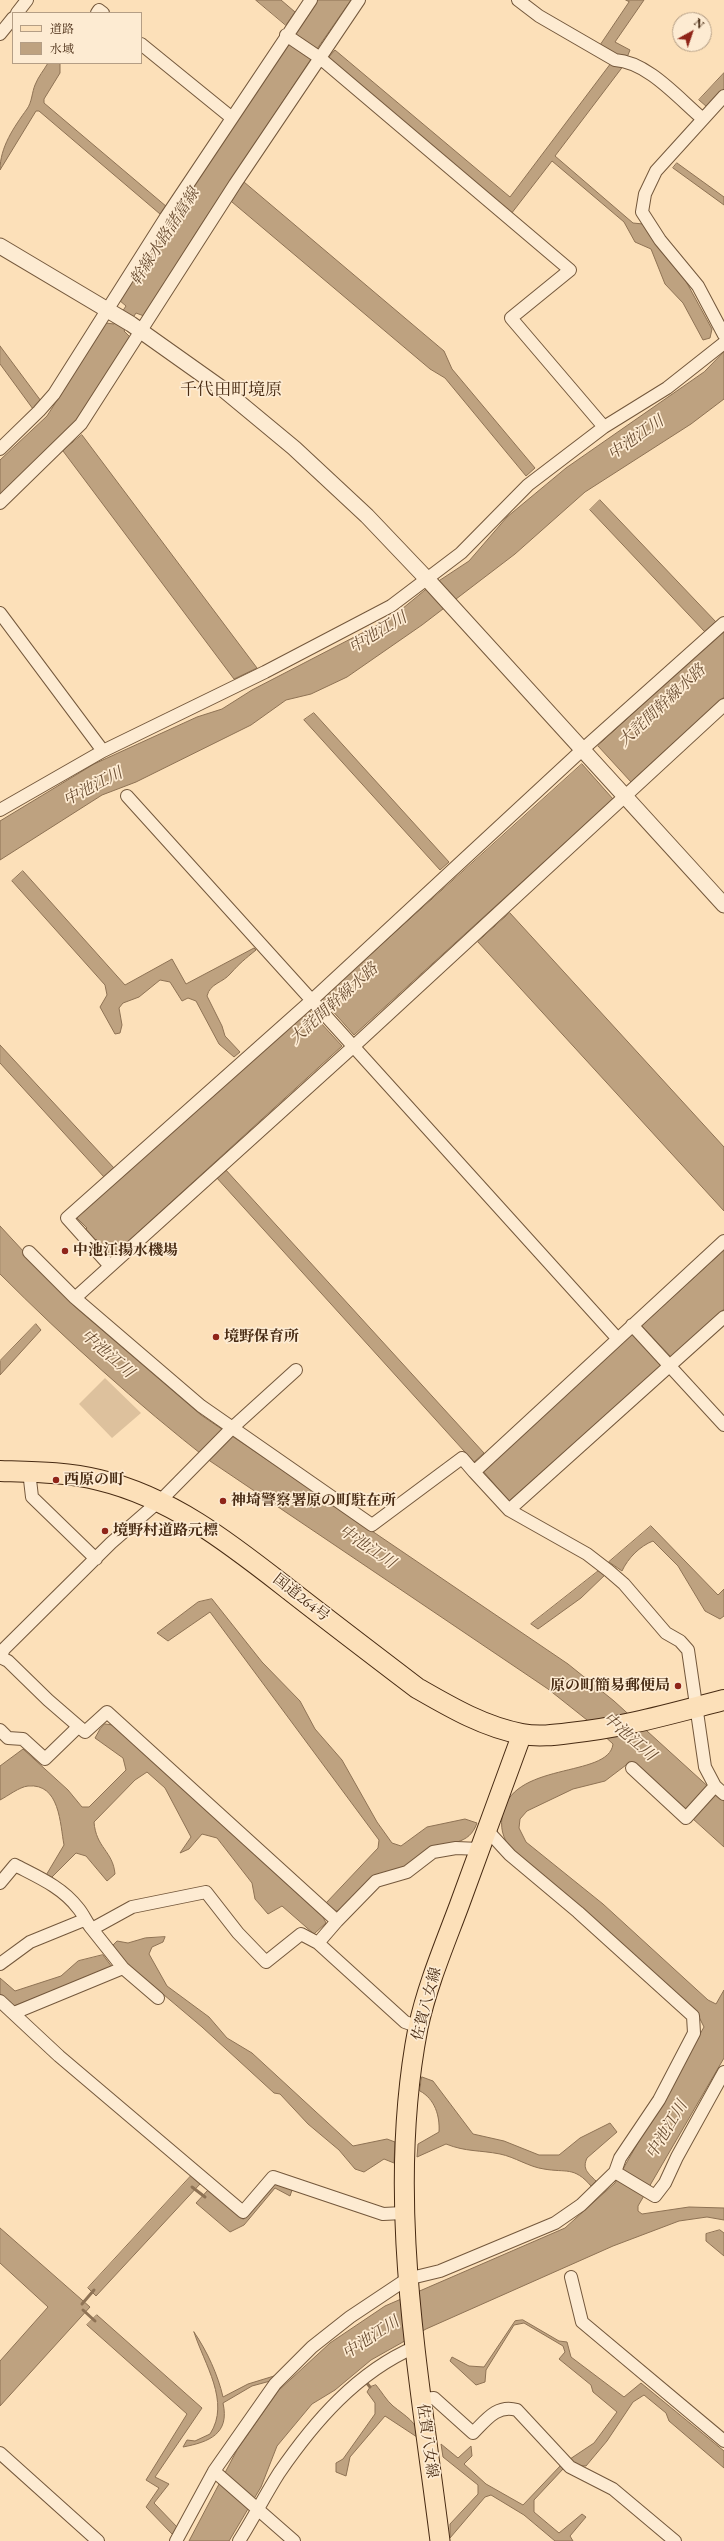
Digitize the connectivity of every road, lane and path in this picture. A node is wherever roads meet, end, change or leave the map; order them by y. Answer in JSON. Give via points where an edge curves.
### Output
{"nodes":[{"id":1,"x":27,"y":0,"type":"edge"},
{"id":2,"x":311,"y":0,"type":"edge"},
{"id":3,"x":359,"y":0,"type":"edge"},
{"id":4,"x":518,"y":0,"type":"edge"},
{"id":5,"x":18,"y":12,"type":"edge"},
{"id":6,"x":12,"y":19,"type":"edge"},
{"id":7,"x":0,"y":34,"type":"edge"},
{"id":8,"x":286,"y":35,"type":"junction"},
{"id":9,"x":142,"y":45,"type":"edge"},
{"id":10,"x":320,"y":58,"type":"junction"},
{"id":11,"x":724,"y":96,"type":"edge"},
{"id":12,"x":232,"y":118,"type":"junction"},
{"id":13,"x":703,"y":119,"type":"junction"},
{"id":14,"x":0,"y":246,"type":"edge"},
{"id":15,"x":113,"y":312,"type":"junction"},
{"id":16,"x":136,"y":327,"type":"junction"},
{"id":17,"x":724,"y":335,"type":"edge"},
{"id":18,"x":724,"y":343,"type":"edge"},
{"id":19,"x":604,"y":427,"type":"junction"},
{"id":20,"x":0,"y":449,"type":"edge"},
{"id":21,"x":0,"y":503,"type":"edge"},
{"id":22,"x":427,"y":579,"type":"junction"},
{"id":23,"x":0,"y":613,"type":"edge"},
{"id":24,"x":724,"y":623,"type":"edge"},
{"id":25,"x":724,"y":706,"type":"edge"},
{"id":26,"x":582,"y":750,"type":"junction"},
{"id":27,"x":103,"y":751,"type":"junction"},
{"id":28,"x":127,"y":796,"type":"dead end"},
{"id":29,"x":624,"y":796,"type":"junction"},
{"id":30,"x":0,"y":810,"type":"edge"},
{"id":31,"x":724,"y":905,"type":"edge"},
{"id":32,"x":312,"y":1000,"type":"junction"},
{"id":33,"x":354,"y":1046,"type":"junction"},
{"id":34,"x":724,"y":1241,"type":"edge"},
{"id":35,"x":29,"y":1252,"type":"dead end"},
{"id":36,"x":110,"y":1266,"type":"junction"},
{"id":37,"x":74,"y":1298,"type":"junction"},
{"id":38,"x":724,"y":1317,"type":"edge"},
{"id":39,"x":632,"y":1325,"type":"junction"},
{"id":40,"x":617,"y":1338,"type":"junction"},
{"id":41,"x":671,"y":1366,"type":"junction"},
{"id":42,"x":296,"y":1370,"type":"dead end"},
{"id":43,"x":724,"y":1425,"type":"edge"},
{"id":44,"x":232,"y":1428,"type":"junction"},
{"id":45,"x":480,"y":1466,"type":"junction"},
{"id":46,"x":0,"y":1471,"type":"edge"},
{"id":47,"x":29,"y":1472,"type":"junction"},
{"id":48,"x":159,"y":1502,"type":"junction"},
{"id":49,"x":509,"y":1510,"type":"junction"},
{"id":50,"x":96,"y":1559,"type":"junction"},
{"id":51,"x":0,"y":1657,"type":"edge"},
{"id":52,"x":724,"y":1700,"type":"edge"},
{"id":53,"x":696,"y":1707,"type":"junction"},
{"id":54,"x":78,"y":1727,"type":"junction"},
{"id":55,"x":0,"y":1730,"type":"edge"},
{"id":56,"x":522,"y":1734,"type":"junction"},
{"id":57,"x":632,"y":1768,"type":"dead end"},
{"id":58,"x":720,"y":1790,"type":"edge"},
{"id":59,"x":487,"y":1830,"type":"junction"},
{"id":60,"x":480,"y":1849,"type":"junction"},
{"id":61,"x":0,"y":1883,"type":"edge"},
{"id":62,"x":330,"y":1916,"type":"junction"},
{"id":63,"x":88,"y":1924,"type":"junction"},
{"id":64,"x":318,"y":1943,"type":"junction"},
{"id":65,"x":0,"y":1964,"type":"edge"},
{"id":66,"x":123,"y":1968,"type":"junction"},
{"id":67,"x":158,"y":1998,"type":"dead end"},
{"id":68,"x":0,"y":2001,"type":"edge"},
{"id":69,"x":14,"y":2013,"type":"junction"},
{"id":70,"x":419,"y":2027,"type":"junction"},
{"id":71,"x":724,"y":2072,"type":"edge"},
{"id":72,"x":615,"y":2172,"type":"junction"},
{"id":73,"x":403,"y":2213,"type":"junction"},
{"id":74,"x":570,"y":2277,"type":"dead end"},
{"id":75,"x":408,"y":2283,"type":"junction"},
{"id":76,"x":415,"y":2344,"type":"junction"},
{"id":77,"x":422,"y":2399,"type":"junction"},
{"id":78,"x":724,"y":2441,"type":"edge"},
{"id":79,"x":0,"y":2453,"type":"edge"},
{"id":80,"x":215,"y":2472,"type":"junction"},
{"id":81,"x":258,"y":2511,"type":"junction"},
{"id":82,"x":98,"y":2541,"type":"edge"},
{"id":83,"x":176,"y":2541,"type":"edge"},
{"id":84,"x":239,"y":2541,"type":"edge"},
{"id":85,"x":294,"y":2541,"type":"edge"},
{"id":86,"x":440,"y":2541,"type":"edge"},
{"id":87,"x":675,"y":2541,"type":"edge"}],
"edges":[{"from":1,"to":5,"type":"street"},
{"from":2,"to":8,"type":"street"},
{"from":3,"to":10,"type":"street"},
{"from":4,"to":13,"type":"street","via":[[539,16],[615,60],[629,61],[653,77]]},
{"from":6,"to":7,"type":"street"},
{"from":8,"to":10,"type":"street"},
{"from":8,"to":12,"type":"street"},
{"from":9,"to":12,"type":"street"},
{"from":10,"to":16,"type":"street"},
{"from":10,"to":19,"type":"street","via":[[570,270],[511,318]]},
{"from":11,"to":13,"type":"street"},
{"from":12,"to":15,"type":"street","via":[[169,214]]},
{"from":13,"to":17,"type":"street","via":[[656,171],[645,194],[642,212],[660,240],[698,286]]},
{"from":14,"to":15,"type":"street"},
{"from":15,"to":16,"type":"street"},
{"from":15,"to":20,"type":"street","via":[[42,408]]},
{"from":16,"to":21,"type":"street","via":[[81,424]]},
{"from":16,"to":22,"type":"street","via":[[224,390],[294,448],[367,516]]},
{"from":18,"to":19,"type":"street","via":[[667,388]]},
{"from":19,"to":22,"type":"street","via":[[528,485],[461,553]]},
{"from":22,"to":26,"type":"street"},
{"from":22,"to":27,"type":"street","via":[[391,606],[344,632]]},
{"from":23,"to":27,"type":"street"},
{"from":24,"to":26,"type":"street"},
{"from":25,"to":29,"type":"street"},
{"from":26,"to":29,"type":"street"},
{"from":26,"to":32,"type":"street"},
{"from":27,"to":30,"type":"street"},
{"from":28,"to":32,"type":"street"},
{"from":29,"to":31,"type":"street"},
{"from":29,"to":33,"type":"street"},
{"from":32,"to":33,"type":"street"},
{"from":32,"to":36,"type":"street","via":[[67,1218]]},
{"from":33,"to":36,"type":"street"},
{"from":33,"to":40,"type":"street"},
{"from":34,"to":39,"type":"street"},
{"from":35,"to":37,"type":"street"},
{"from":36,"to":37,"type":"street"},
{"from":37,"to":44,"type":"street","via":[[201,1406]]},
{"from":38,"to":41,"type":"street"},
{"from":39,"to":40,"type":"street"},
{"from":39,"to":41,"type":"street"},
{"from":40,"to":45,"type":"street"},
{"from":41,"to":43,"type":"street"},
{"from":41,"to":49,"type":"street"},
{"from":42,"to":44,"type":"street"},
{"from":44,"to":45,"type":"street","via":[[372,1526],[462,1458]]},
{"from":44,"to":48,"type":"street"},
{"from":45,"to":49,"type":"street"},
{"from":46,"to":47,"type":"highway","name":"国道264号"},
{"from":47,"to":48,"type":"highway","name":"国道264号","via":[[64,1473],[100,1480]]},
{"from":47,"to":50,"type":"street","via":[[32,1497]]},
{"from":48,"to":50,"type":"street"},
{"from":48,"to":56,"type":"highway","name":"国道264号","via":[[195,1520],[232,1545],[417,1688],[464,1714]]},
{"from":49,"to":53,"type":"street","via":[[587,1554],[606,1568],[624,1584],[666,1633],[680,1641],[688,1650]]},
{"from":50,"to":51,"type":"street","via":[[4,1649]]},
{"from":51,"to":54,"type":"street","via":[[8,1661]]},
{"from":52,"to":53,"type":"highway"},
{"from":53,"to":56,"type":"highway","name":"国道264号","via":[[595,1730],[542,1736]]},
{"from":53,"to":58,"type":"street","via":[[705,1767]]},
{"from":54,"to":55,"type":"street","via":[[45,1759],[23,1739],[8,1738]]},
{"from":54,"to":62,"type":"street","via":[[85,1732],[107,1712]]},
{"from":56,"to":59,"type":"main road","name":"佐賀八女線"},
{"from":57,"to":58,"type":"street","via":[[686,1818]]},
{"from":59,"to":60,"type":"main road","name":"佐賀八女線"},
{"from":59,"to":72,"type":"street","via":[[510,1855],[578,1912],[693,2016],[694,2033],[655,2106],[620,2158]]},
{"from":60,"to":62,"type":"street","via":[[456,1848],[433,1852],[407,1872],[376,1880]]},
{"from":60,"to":70,"type":"main road","name":"佐賀八女線","via":[[437,1964]]},
{"from":61,"to":63,"type":"street","via":[[15,1865],[55,1886],[79,1909]]},
{"from":62,"to":64,"type":"street"},
{"from":63,"to":64,"type":"street","via":[[132,1907],[206,1892],[238,1933],[266,1962],[301,1934]]},
{"from":63,"to":65,"type":"street","via":[[30,1942]]},
{"from":63,"to":66,"type":"street"},
{"from":64,"to":70,"type":"street","via":[[405,2022]]},
{"from":66,"to":67,"type":"street"},
{"from":66,"to":69,"type":"street"},
{"from":68,"to":69,"type":"street"},
{"from":69,"to":73,"type":"street","via":[[59,2056],[243,2212],[273,2177],[383,2214]]},
{"from":70,"to":73,"type":"main road","name":"佐賀八女線","via":[[407,2107]]},
{"from":71,"to":72,"type":"street","via":[[665,2183],[655,2196]]},
{"from":72,"to":75,"type":"street","via":[[581,2205],[555,2223]]},
{"from":73,"to":75,"type":"main road","name":"佐賀八女線"},
{"from":74,"to":78,"type":"street","via":[[582,2322]]},
{"from":75,"to":76,"type":"main road","name":"佐賀八女線"},
{"from":75,"to":80,"type":"street","via":[[350,2318],[312,2347],[275,2384]]},
{"from":76,"to":77,"type":"main road","name":"佐賀八女線"},
{"from":76,"to":81,"type":"street","via":[[352,2386],[307,2435],[279,2474]]},
{"from":77,"to":86,"type":"main road","name":"佐賀八女線"},
{"from":77,"to":87,"type":"street","via":[[434,2398],[473,2433],[496,2410],[507,2407],[517,2410],[566,2464],[613,2489]]},
{"from":79,"to":82,"type":"street"},
{"from":80,"to":81,"type":"street"},
{"from":80,"to":83,"type":"street"},
{"from":81,"to":84,"type":"street"},
{"from":81,"to":85,"type":"street"}]}
